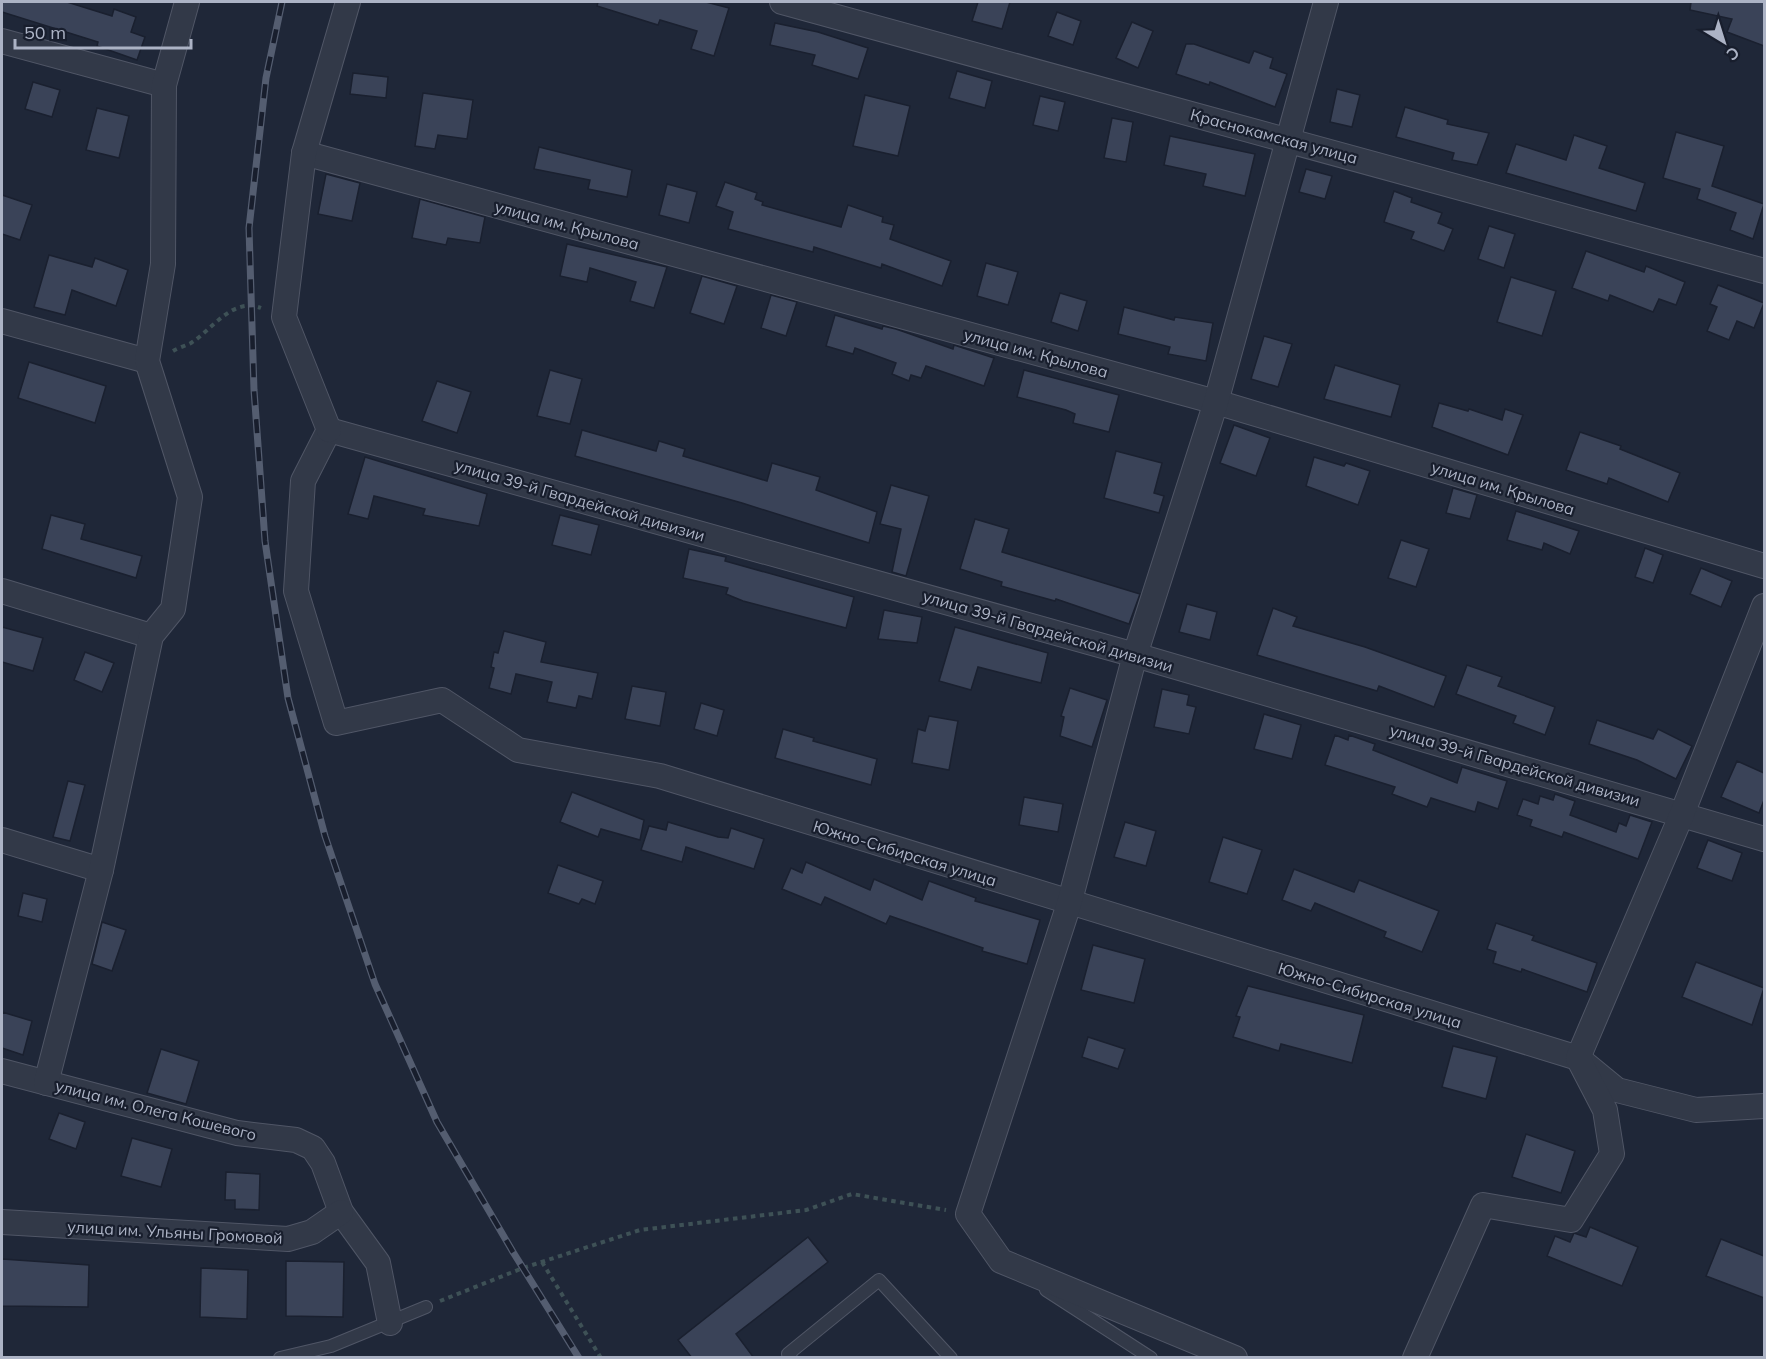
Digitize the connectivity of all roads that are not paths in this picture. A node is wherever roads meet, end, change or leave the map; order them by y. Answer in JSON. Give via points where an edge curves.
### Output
{"nodes":[{"id":1,"x":187,"y":2,"type":"edge"},
{"id":2,"x":348,"y":2,"type":"edge"},
{"id":3,"x":783,"y":2,"type":"edge"},
{"id":4,"x":1326,"y":2,"type":"edge"},
{"id":5,"x":2,"y":41,"type":"edge"},
{"id":6,"x":164,"y":85,"type":"junction"},
{"id":7,"x":1289,"y":140,"type":"junction"},
{"id":8,"x":304,"y":153,"type":"junction"},
{"id":9,"x":1764,"y":271,"type":"edge"},
{"id":10,"x":2,"y":321,"type":"edge"},
{"id":11,"x":147,"y":362,"type":"junction"},
{"id":12,"x":1216,"y":402,"type":"junction"},
{"id":13,"x":329,"y":430,"type":"junction"},
{"id":14,"x":1764,"y":566,"type":"edge"},
{"id":15,"x":2,"y":591,"type":"edge"},
{"id":16,"x":1764,"y":606,"type":"edge"},
{"id":17,"x":152,"y":636,"type":"junction"},
{"id":18,"x":1135,"y":655,"type":"junction"},
{"id":19,"x":1682,"y":814,"type":"junction"},
{"id":20,"x":1764,"y":839,"type":"edge"},
{"id":21,"x":2,"y":840,"type":"edge"},
{"id":22,"x":101,"y":870,"type":"junction"},
{"id":23,"x":1069,"y":904,"type":"junction"},
{"id":24,"x":1578,"y":1059,"type":"junction"},
{"id":25,"x":2,"y":1071,"type":"edge"},
{"id":26,"x":46,"y":1083,"type":"junction"},
{"id":27,"x":1764,"y":1106,"type":"edge"},
{"id":28,"x":341,"y":1212,"type":"junction"},
{"id":29,"x":2,"y":1222,"type":"edge"},
{"id":30,"x":1001,"y":1261,"type":"junction"},
{"id":31,"x":426,"y":1307,"type":"road end"},
{"id":32,"x":390,"y":1323,"type":"junction"},
{"id":33,"x":280,"y":1358,"type":"edge"},
{"id":34,"x":791,"y":1358,"type":"edge"},
{"id":35,"x":951,"y":1358,"type":"edge"},
{"id":36,"x":1151,"y":1358,"type":"edge"},
{"id":37,"x":1235,"y":1358,"type":"edge"},
{"id":38,"x":1415,"y":1358,"type":"edge"}],
"edges":[{"from":1,"to":6,"type":"street"},
{"from":2,"to":8,"type":"street"},
{"from":3,"to":7,"type":"street","name":"Краснокамская улица"},
{"from":4,"to":7,"type":"street"},
{"from":5,"to":6,"type":"street"},
{"from":6,"to":11,"type":"street","via":[[163,264]]},
{"from":7,"to":9,"type":"street","name":"Краснокамская улица"},
{"from":7,"to":12,"type":"street"},
{"from":8,"to":12,"type":"street","name":"улица им. Крылова"},
{"from":8,"to":13,"type":"street","via":[[284,317]]},
{"from":10,"to":11,"type":"street"},
{"from":11,"to":17,"type":"street","via":[[190,497],[173,609]]},
{"from":12,"to":14,"type":"street","name":"улица им. Крылова"},
{"from":12,"to":18,"type":"street"},
{"from":13,"to":18,"type":"street","name":"улица 39-й Гвардейской дивизии"},
{"from":13,"to":23,"type":"street","name":"Южно-Сибирская улица","via":[[303,481],[296,591],[336,723],[442,700],[518,750],[660,776]]},
{"from":15,"to":17,"type":"street"},
{"from":16,"to":19,"type":"street"},
{"from":17,"to":22,"type":"street"},
{"from":18,"to":19,"type":"street","name":"улица 39-й Гвардейской дивизии"},
{"from":18,"to":23,"type":"street"},
{"from":19,"to":20,"type":"street","name":"улица 39-й Гвардейской дивизии"},
{"from":19,"to":24,"type":"street"},
{"from":21,"to":22,"type":"street"},
{"from":22,"to":26,"type":"street"},
{"from":23,"to":24,"type":"street","name":"Южно-Сибирская улица"},
{"from":23,"to":30,"type":"street","via":[[968,1214]]},
{"from":24,"to":27,"type":"street","name":"Южно-Сибирская улица","via":[[1617,1090],[1696,1110]]},
{"from":24,"to":38,"type":"street","via":[[1605,1110],[1612,1154],[1571,1220],[1483,1205]]},
{"from":25,"to":26,"type":"street","name":"улица им. Олега Кошевого"},
{"from":26,"to":28,"type":"street","name":"улица им. Олега Кошевого","via":[[237,1133],[297,1140],[313,1148],[323,1163]]},
{"from":28,"to":29,"type":"street","name":"улица им. Ульяны Громовой","via":[[312,1232],[288,1239]]},
{"from":28,"to":32,"type":"street","name":"улица им. Олега Кошевого","via":[[378,1263]]},
{"from":30,"to":36,"type":"lane"},
{"from":30,"to":37,"type":"street"},
{"from":31,"to":32,"type":"lane"},
{"from":32,"to":33,"type":"lane","via":[[331,1346]]},
{"from":34,"to":35,"type":"lane","via":[[788,1354],[879,1280]]}]}
